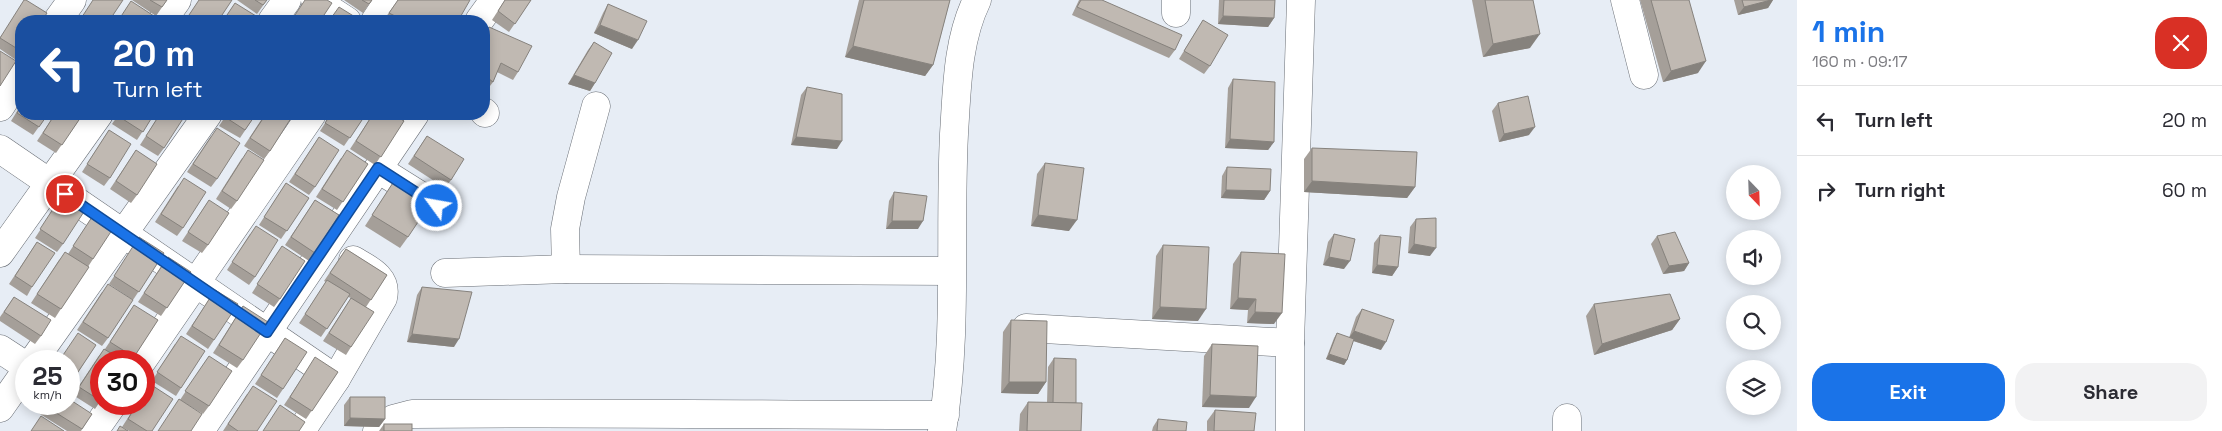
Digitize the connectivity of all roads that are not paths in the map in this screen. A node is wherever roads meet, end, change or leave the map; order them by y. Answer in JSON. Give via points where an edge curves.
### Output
{"nodes":[{"id":1,"x":72,"y":0,"type":"edge"},
{"id":2,"x":177,"y":0,"type":"edge"},
{"id":3,"x":287,"y":0,"type":"edge"},
{"id":4,"x":315,"y":0,"type":"edge"},
{"id":5,"x":389,"y":0,"type":"edge"},
{"id":6,"x":494,"y":0,"type":"edge"},
{"id":7,"x":977,"y":0,"type":"edge"},
{"id":8,"x":1301,"y":0,"type":"edge"},
{"id":9,"x":1625,"y":0,"type":"edge"},
{"id":10,"x":62,"y":15,"type":"edge"},
{"id":11,"x":166,"y":15,"type":"edge"},
{"id":12,"x":276,"y":15,"type":"edge"},
{"id":13,"x":338,"y":15,"type":"edge"},
{"id":14,"x":379,"y":15,"type":"edge"},
{"id":15,"x":483,"y":15,"type":"edge"},
{"id":16,"x":1644,"y":75,"type":"dead end"},
{"id":17,"x":15,"y":84,"type":"edge"},
{"id":18,"x":596,"y":106,"type":"dead end"},
{"id":19,"x":0,"y":107,"type":"edge"},
{"id":20,"x":95,"y":120,"type":"edge"},
{"id":21,"x":204,"y":120,"type":"edge"},
{"id":22,"x":308,"y":120,"type":"edge"},
{"id":23,"x":411,"y":120,"type":"edge"},
{"id":24,"x":0,"y":149,"type":"edge"},
{"id":25,"x":378,"y":168,"type":"junction"},
{"id":26,"x":51,"y":184,"type":"junction"},
{"id":27,"x":437,"y":206,"type":"dead end"},
{"id":28,"x":124,"y":234,"type":"junction"},
{"id":29,"x":326,"y":244,"type":"junction"},
{"id":30,"x":0,"y":253,"type":"edge"},
{"id":31,"x":566,"y":269,"type":"junction"},
{"id":32,"x":951,"y":271,"type":"junction"},
{"id":33,"x":445,"y":273,"type":"dead end"},
{"id":34,"x":196,"y":283,"type":"junction"},
{"id":35,"x":1026,"y":328,"type":"edge"},
{"id":36,"x":267,"y":332,"type":"junction"},
{"id":37,"x":1290,"y":343,"type":"junction"},
{"id":38,"x":0,"y":349,"type":"edge"},
{"id":39,"x":41,"y":350,"type":"edge"},
{"id":40,"x":150,"y":350,"type":"edge"},
{"id":41,"x":15,"y":359,"type":"edge"},
{"id":42,"x":336,"y":379,"type":"junction"},
{"id":43,"x":15,"y":387,"type":"edge"},
{"id":44,"x":0,"y":408,"type":"edge"},
{"id":45,"x":105,"y":415,"type":"edge"},
{"id":46,"x":943,"y":423,"type":"edge"},
{"id":47,"x":94,"y":431,"type":"edge"},
{"id":48,"x":200,"y":431,"type":"edge"},
{"id":49,"x":301,"y":431,"type":"edge"},
{"id":50,"x":377,"y":431,"type":"edge"},
{"id":51,"x":1290,"y":431,"type":"edge"}],
"edges":[{"from":1,"to":10,"type":"street"},
{"from":2,"to":11,"type":"street"},
{"from":3,"to":12,"type":"street"},
{"from":4,"to":13,"type":"street"},
{"from":5,"to":14,"type":"street"},
{"from":6,"to":15,"type":"street"},
{"from":7,"to":32,"type":"street","via":[[963,42],[956,88]]},
{"from":8,"to":37,"type":"street"},
{"from":9,"to":16,"type":"street"},
{"from":17,"to":19,"type":"street"},
{"from":18,"to":31,"type":"street","via":[[565,229]]},
{"from":20,"to":26,"type":"street"},
{"from":21,"to":28,"type":"street"},
{"from":22,"to":34,"type":"street"},
{"from":23,"to":25,"type":"street"},
{"from":24,"to":26,"type":"street"},
{"from":25,"to":27,"type":"street"},
{"from":25,"to":29,"type":"street"},
{"from":26,"to":28,"type":"street"},
{"from":26,"to":30,"type":"street"},
{"from":28,"to":34,"type":"street"},
{"from":28,"to":39,"type":"street"},
{"from":29,"to":36,"type":"street"},
{"from":29,"to":42,"type":"street","via":[[375,273],[385,288],[383,298]]},
{"from":31,"to":32,"type":"street"},
{"from":31,"to":33,"type":"street"},
{"from":32,"to":46,"type":"street","via":[[951,345]]},
{"from":34,"to":36,"type":"street"},
{"from":34,"to":40,"type":"street"},
{"from":35,"to":37,"type":"street"},
{"from":36,"to":42,"type":"street"},
{"from":36,"to":48,"type":"street"},
{"from":37,"to":51,"type":"street"},
{"from":38,"to":41,"type":"street"},
{"from":42,"to":49,"type":"street"},
{"from":43,"to":44,"type":"street"},
{"from":45,"to":47,"type":"street"},
{"from":46,"to":50,"type":"street","via":[[590,412],[412,414],[393,419]]}]}
